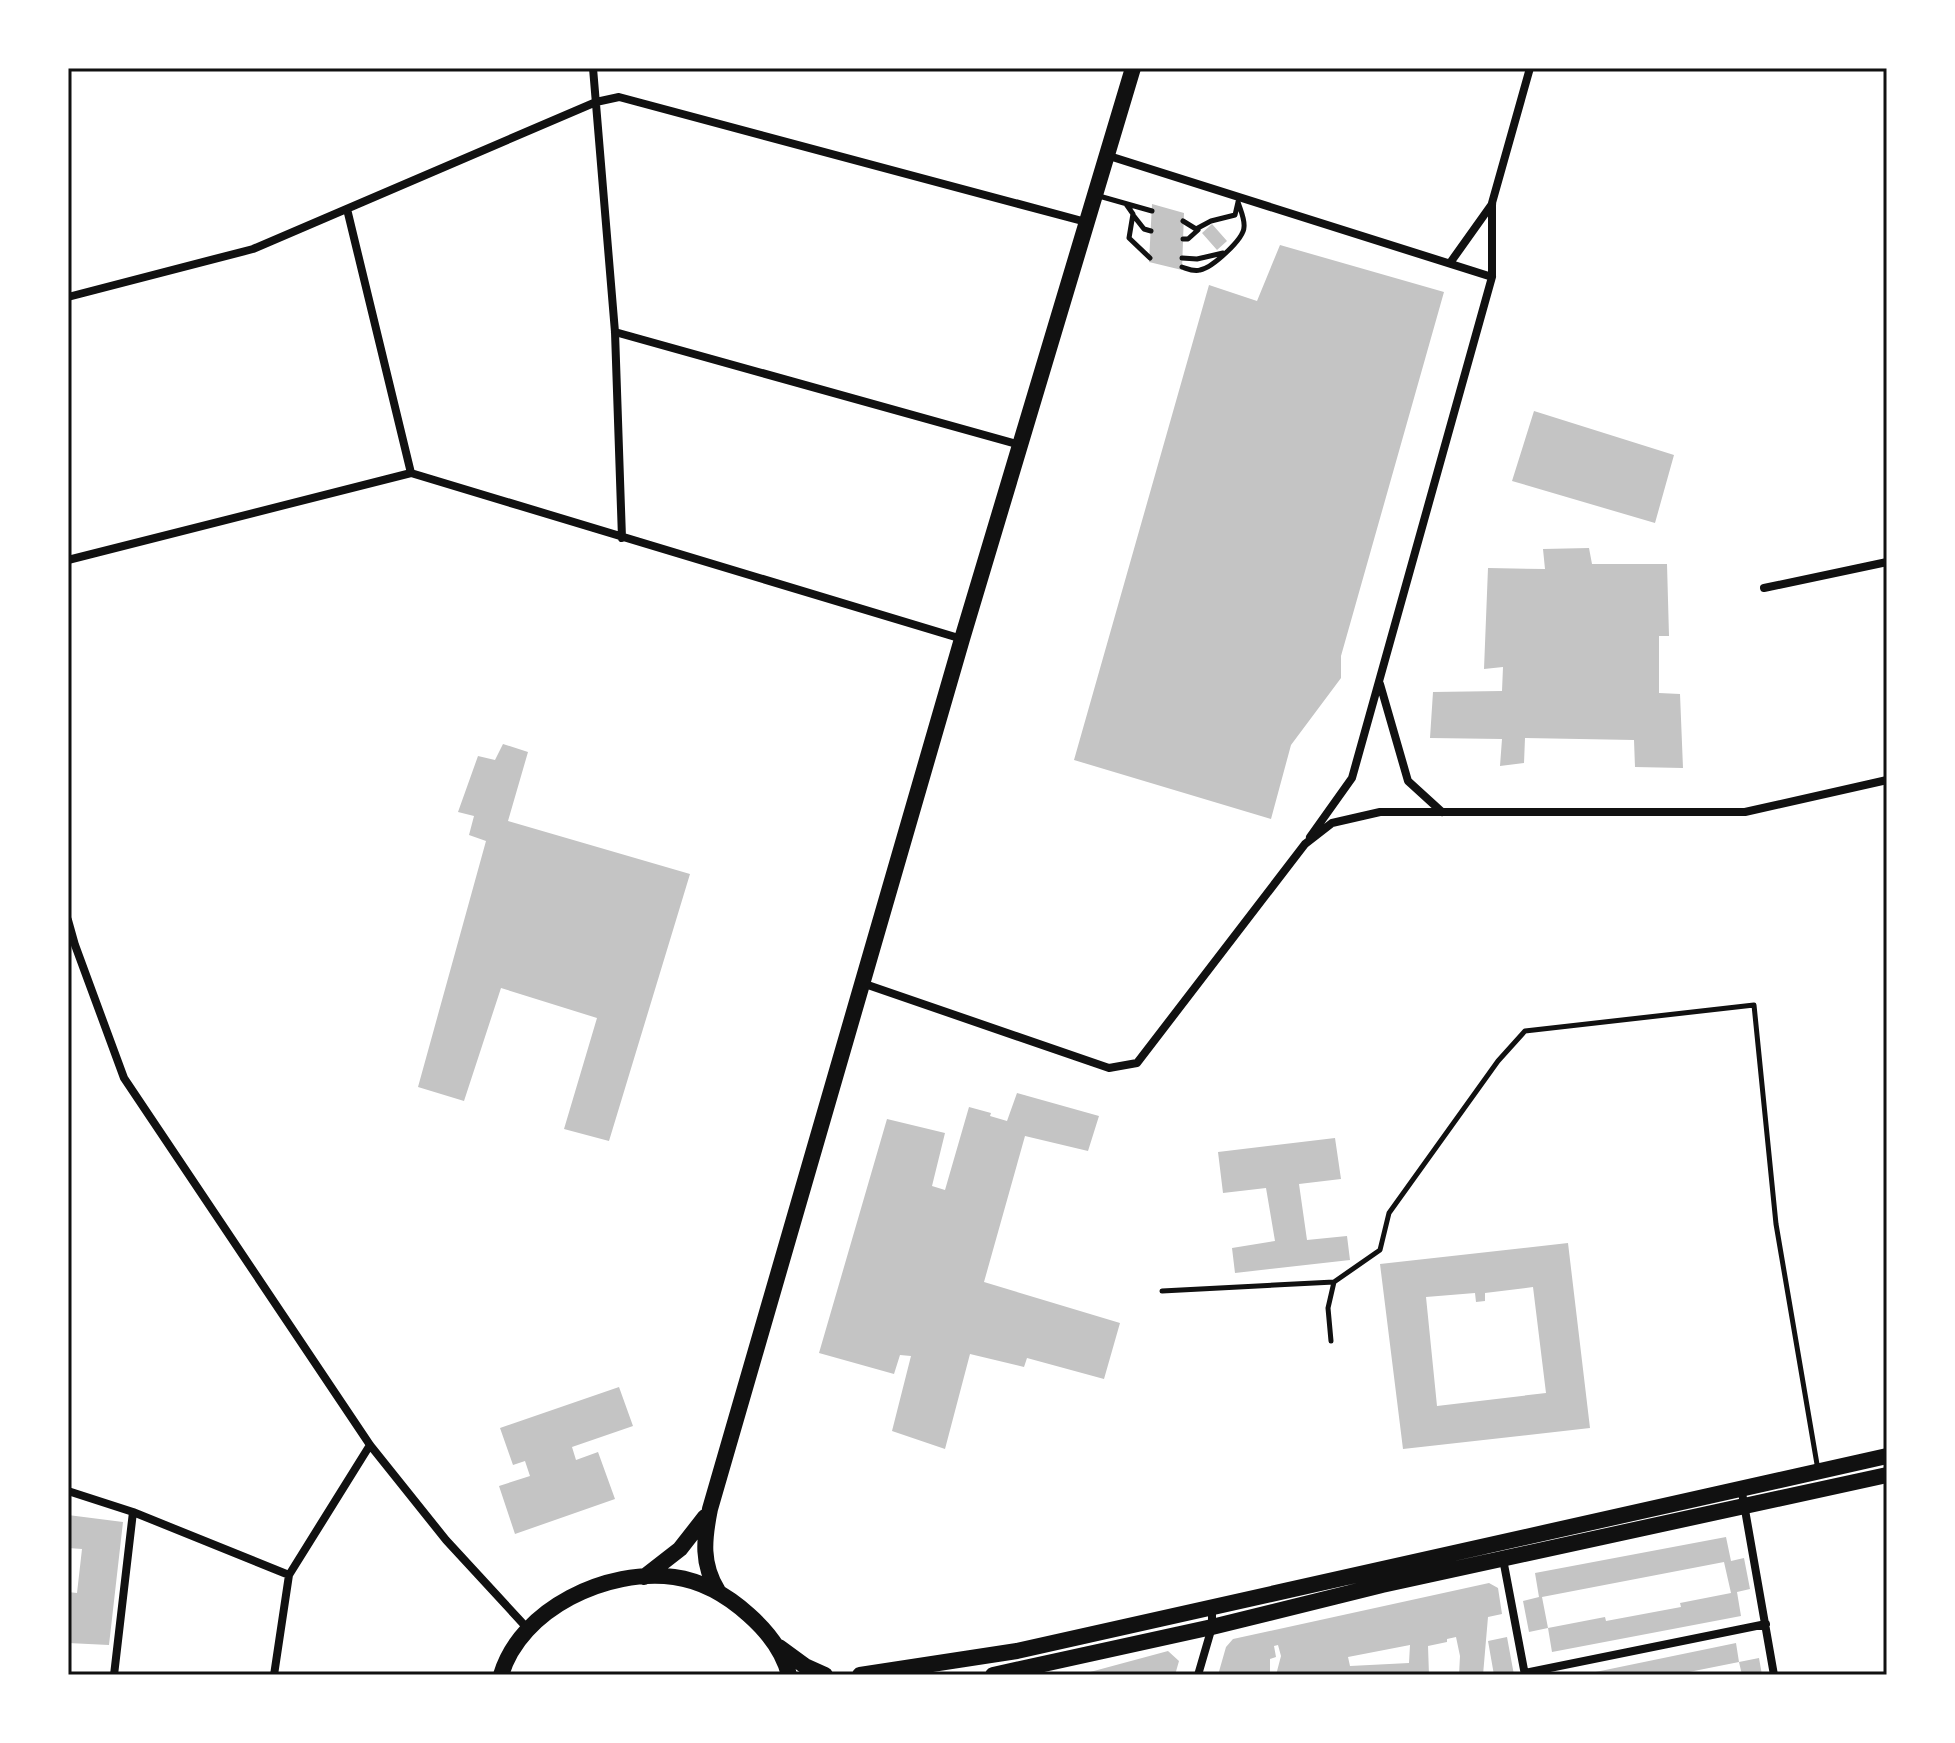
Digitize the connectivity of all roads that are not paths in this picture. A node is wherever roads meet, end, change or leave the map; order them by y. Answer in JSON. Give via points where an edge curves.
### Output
{"nodes":[{"id":1,"x":593,"y":68,"type":"edge"},
{"id":2,"x":1133,"y":68,"type":"edge"},
{"id":3,"x":1530,"y":68,"type":"edge"},
{"id":4,"x":596,"y":102,"type":"junction"},
{"id":5,"x":1106,"y":155,"type":"junction"},
{"id":6,"x":1095,"y":194,"type":"junction"},
{"id":7,"x":1237,"y":199,"type":"junction"},
{"id":8,"x":1492,"y":203,"type":"junction"},
{"id":9,"x":1126,"y":204,"type":"junction"},
{"id":10,"x":347,"y":209,"type":"junction"},
{"id":11,"x":1152,"y":211,"type":"dead end"},
{"id":12,"x":1133,"y":214,"type":"junction"},
{"id":13,"x":1183,"y":221,"type":"dead end"},
{"id":14,"x":1086,"y":222,"type":"junction"},
{"id":15,"x":1201,"y":228,"type":"junction"},
{"id":16,"x":1151,"y":231,"type":"dead end"},
{"id":17,"x":1183,"y":239,"type":"dead end"},
{"id":18,"x":1224,"y":253,"type":"junction"},
{"id":19,"x":1150,"y":254,"type":"dead end"},
{"id":20,"x":1182,"y":258,"type":"dead end"},
{"id":21,"x":1450,"y":263,"type":"junction"},
{"id":22,"x":1182,"y":267,"type":"dead end"},
{"id":23,"x":1492,"y":277,"type":"junction"},
{"id":24,"x":68,"y":297,"type":"edge"},
{"id":25,"x":615,"y":332,"type":"junction"},
{"id":26,"x":1020,"y":445,"type":"junction"},
{"id":27,"x":411,"y":473,"type":"junction"},
{"id":28,"x":622,"y":538,"type":"junction"},
{"id":29,"x":68,"y":560,"type":"edge"},
{"id":30,"x":1887,"y":562,"type":"edge"},
{"id":31,"x":1764,"y":588,"type":"dead end"},
{"id":32,"x":962,"y":639,"type":"junction"},
{"id":33,"x":1379,"y":681,"type":"junction"},
{"id":34,"x":1887,"y":780,"type":"edge"},
{"id":35,"x":1442,"y":812,"type":"junction"},
{"id":36,"x":1305,"y":844,"type":"junction"},
{"id":37,"x":68,"y":920,"type":"edge"},
{"id":38,"x":862,"y":983,"type":"junction"},
{"id":39,"x":1334,"y":1282,"type":"junction"},
{"id":40,"x":1162,"y":1291,"type":"dead end"},
{"id":41,"x":1331,"y":1341,"type":"dead end"},
{"id":42,"x":370,"y":1445,"type":"junction"},
{"id":43,"x":1887,"y":1456,"type":"edge"},
{"id":44,"x":1818,"y":1471,"type":"junction"},
{"id":45,"x":1887,"y":1475,"type":"edge"},
{"id":46,"x":1741,"y":1487,"type":"junction"},
{"id":47,"x":68,"y":1491,"type":"edge"},
{"id":48,"x":1745,"y":1508,"type":"junction"},
{"id":49,"x":710,"y":1509,"type":"junction"},
{"id":50,"x":133,"y":1512,"type":"junction"},
{"id":51,"x":1503,"y":1559,"type":"junction"},
{"id":52,"x":289,"y":1575,"type":"junction"},
{"id":53,"x":644,"y":1577,"type":"junction"},
{"id":54,"x":718,"y":1591,"type":"junction"},
{"id":55,"x":1212,"y":1605,"type":"junction"},
{"id":56,"x":1766,"y":1624,"type":"junction"},
{"id":57,"x":1212,"y":1627,"type":"junction"},
{"id":58,"x":528,"y":1629,"type":"junction"},
{"id":59,"x":773,"y":1641,"type":"junction"},
{"id":60,"x":1525,"y":1674,"type":"edge"},
{"id":61,"x":114,"y":1675,"type":"edge"},
{"id":62,"x":274,"y":1675,"type":"edge"},
{"id":63,"x":501,"y":1675,"type":"edge"},
{"id":64,"x":789,"y":1675,"type":"edge"},
{"id":65,"x":825,"y":1675,"type":"edge"},
{"id":66,"x":860,"y":1675,"type":"edge"},
{"id":67,"x":993,"y":1675,"type":"edge"},
{"id":68,"x":1198,"y":1675,"type":"edge"},
{"id":69,"x":1774,"y":1675,"type":"edge"}],
"edges":[{"from":1,"to":4,"type":"street"},
{"from":2,"to":5,"type":"main road"},
{"from":3,"to":8,"type":"street"},
{"from":4,"to":10,"type":"street"},
{"from":4,"to":14,"type":"street","via":[[619,97]]},
{"from":4,"to":25,"type":"street"},
{"from":5,"to":6,"type":"main road"},
{"from":5,"to":7,"type":"street"},
{"from":6,"to":9,"type":"lane"},
{"from":6,"to":14,"type":"main road"},
{"from":7,"to":15,"type":"lane","via":[[1235,215]]},
{"from":7,"to":18,"type":"lane","via":[[1245,226]]},
{"from":7,"to":21,"type":"street"},
{"from":8,"to":21,"type":"street"},
{"from":8,"to":23,"type":"street"},
{"from":9,"to":11,"type":"lane"},
{"from":9,"to":12,"type":"lane"},
{"from":10,"to":24,"type":"street","via":[[253,249]]},
{"from":10,"to":27,"type":"street"},
{"from":12,"to":16,"type":"lane"},
{"from":12,"to":19,"type":"lane","via":[[1129,238]]},
{"from":13,"to":15,"type":"lane"},
{"from":14,"to":26,"type":"main road"},
{"from":15,"to":17,"type":"lane"},
{"from":18,"to":20,"type":"lane"},
{"from":18,"to":22,"type":"lane","via":[[1200,270]]},
{"from":21,"to":23,"type":"street"},
{"from":23,"to":33,"type":"street"},
{"from":25,"to":26,"type":"street"},
{"from":25,"to":28,"type":"street"},
{"from":26,"to":32,"type":"main road"},
{"from":27,"to":28,"type":"street"},
{"from":27,"to":29,"type":"street"},
{"from":28,"to":32,"type":"street"},
{"from":30,"to":31,"type":"street"},
{"from":32,"to":38,"type":"main road"},
{"from":33,"to":35,"type":"street","via":[[1408,781]]},
{"from":33,"to":36,"type":"street","via":[[1352,778]]},
{"from":34,"to":35,"type":"street","via":[[1745,812]]},
{"from":35,"to":36,"type":"street","via":[[1380,812],[1332,823]]},
{"from":36,"to":38,"type":"street","via":[[1137,1063],[1109,1068]]},
{"from":37,"to":42,"type":"street","via":[[124,1078]]},
{"from":38,"to":49,"type":"main road"},
{"from":39,"to":40,"type":"lane"},
{"from":39,"to":41,"type":"lane","via":[[1328,1308]]},
{"from":39,"to":44,"type":"lane","via":[[1380,1250],[1389,1213],[1525,1031],[1754,1005],[1776,1224]]},
{"from":42,"to":52,"type":"street"},
{"from":42,"to":58,"type":"street","via":[[446,1540]]},
{"from":43,"to":44,"type":"main road"},
{"from":44,"to":46,"type":"main road"},
{"from":45,"to":48,"type":"main road"},
{"from":46,"to":48,"type":"street"},
{"from":46,"to":55,"type":"main road"},
{"from":47,"to":50,"type":"street"},
{"from":48,"to":51,"type":"main road"},
{"from":48,"to":56,"type":"street"},
{"from":49,"to":53,"type":"main road","via":[[680,1549]]},
{"from":49,"to":54,"type":"main road","via":[[705,1563]]},
{"from":50,"to":52,"type":"street"},
{"from":50,"to":61,"type":"street"},
{"from":51,"to":57,"type":"main road"},
{"from":51,"to":60,"type":"street"},
{"from":52,"to":62,"type":"street"},
{"from":53,"to":54,"type":"main road","via":[[673,1577]]},
{"from":53,"to":58,"type":"main road","via":[[602,1584],[563,1602]]},
{"from":54,"to":59,"type":"main road"},
{"from":55,"to":57,"type":"street"},
{"from":55,"to":66,"type":"main road","via":[[1017,1651]]},
{"from":56,"to":60,"type":"street"},
{"from":56,"to":69,"type":"street"},
{"from":57,"to":67,"type":"main road"},
{"from":57,"to":68,"type":"street"},
{"from":58,"to":63,"type":"main road"},
{"from":59,"to":64,"type":"main road"},
{"from":59,"to":65,"type":"main road"}]}
